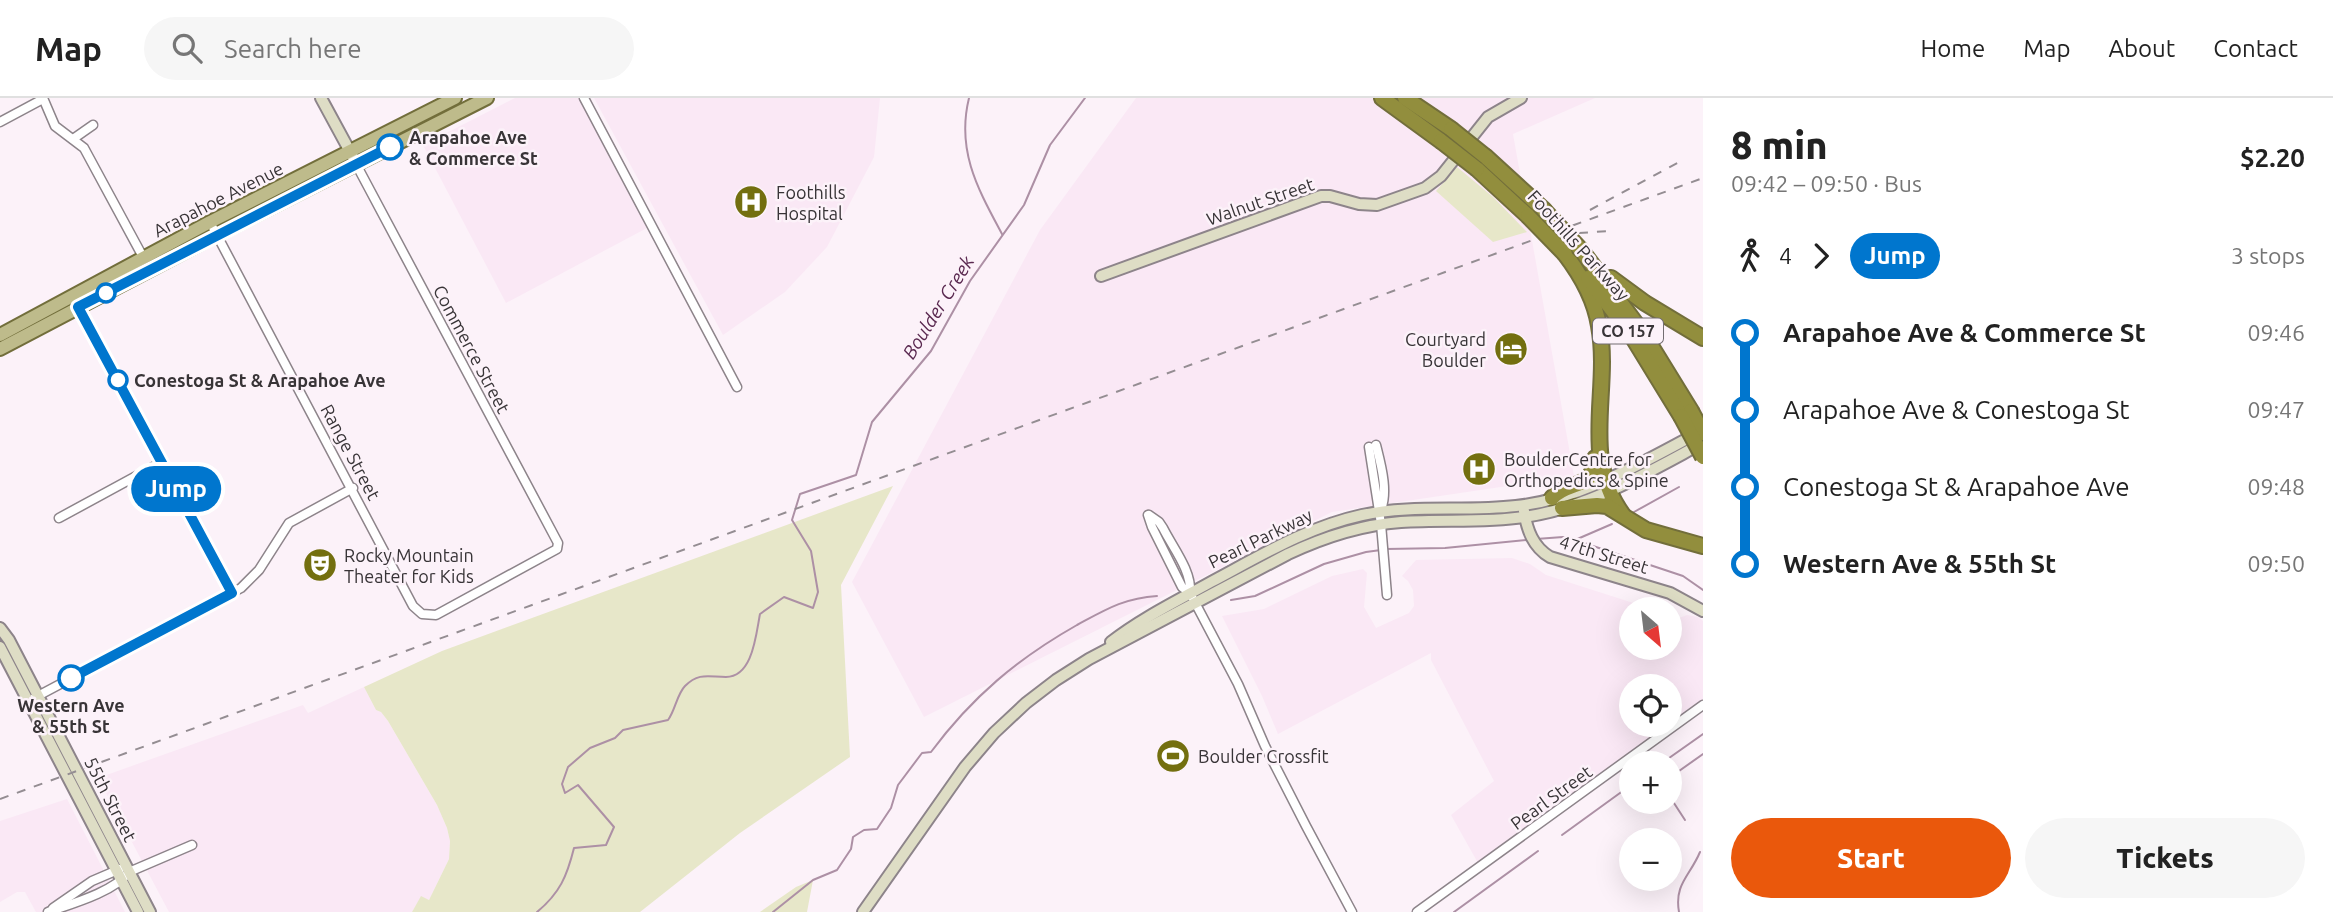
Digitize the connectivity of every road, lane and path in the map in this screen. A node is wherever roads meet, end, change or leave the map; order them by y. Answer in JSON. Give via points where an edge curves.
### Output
{"nodes":[{"id":1,"x":321,"y":98,"type":"edge"},
{"id":2,"x":455,"y":98,"type":"edge"},
{"id":3,"x":487,"y":98,"type":"edge"},
{"id":4,"x":584,"y":98,"type":"edge"},
{"id":5,"x":1382,"y":98,"type":"edge"},
{"id":6,"x":1405,"y":98,"type":"edge"},
{"id":7,"x":1521,"y":98,"type":"edge"},
{"id":8,"x":43,"y":99,"type":"edge"},
{"id":9,"x":0,"y":122,"type":"edge"},
{"id":10,"x":93,"y":125,"type":"dead end"},
{"id":11,"x":73,"y":139,"type":"junction"},
{"id":12,"x":350,"y":152,"type":"junction"},
{"id":13,"x":1482,"y":163,"type":"junction"},
{"id":14,"x":356,"y":164,"type":"junction"},
{"id":15,"x":210,"y":222,"type":"junction"},
{"id":16,"x":217,"y":234,"type":"junction"},
{"id":17,"x":1582,"y":251,"type":"junction"},
{"id":18,"x":1565,"y":254,"type":"junction"},
{"id":19,"x":143,"y":257,"type":"junction"},
{"id":20,"x":1101,"y":276,"type":"dead end"},
{"id":21,"x":75,"y":302,"type":"junction"},
{"id":22,"x":0,"y":335,"type":"edge"},
{"id":23,"x":1703,"y":338,"type":"edge"},
{"id":24,"x":0,"y":349,"type":"edge"},
{"id":25,"x":737,"y":387,"type":"dead end"},
{"id":26,"x":1600,"y":401,"type":"junction"},
{"id":27,"x":1686,"y":414,"type":"junction"},
{"id":28,"x":1703,"y":431,"type":"edge"},
{"id":29,"x":1703,"y":443,"type":"edge"},
{"id":30,"x":1373,"y":446,"type":"dead end"},
{"id":31,"x":1703,"y":457,"type":"edge"},
{"id":32,"x":162,"y":462,"type":"junction"},
{"id":33,"x":1607,"y":486,"type":"junction"},
{"id":34,"x":353,"y":488,"type":"junction"},
{"id":35,"x":1557,"y":503,"type":"junction"},
{"id":36,"x":1524,"y":511,"type":"junction"},
{"id":37,"x":1380,"y":512,"type":"junction"},
{"id":38,"x":1623,"y":515,"type":"junction"},
{"id":39,"x":59,"y":518,"type":"dead end"},
{"id":40,"x":1381,"y":524,"type":"junction"},
{"id":41,"x":1703,"y":546,"type":"edge"},
{"id":42,"x":232,"y":593,"type":"junction"},
{"id":43,"x":1387,"y":595,"type":"dead end"},
{"id":44,"x":1192,"y":598,"type":"junction"},
{"id":45,"x":1703,"y":611,"type":"edge"},
{"id":46,"x":430,"y":616,"type":"joint"},
{"id":47,"x":0,"y":628,"type":"edge"},
{"id":48,"x":0,"y":648,"type":"edge"},
{"id":49,"x":33,"y":699,"type":"junction"},
{"id":50,"x":1703,"y":705,"type":"edge"},
{"id":51,"x":192,"y":845,"type":"dead end"},
{"id":52,"x":122,"y":874,"type":"junction"},
{"id":53,"x":47,"y":912,"type":"edge"},
{"id":54,"x":138,"y":912,"type":"edge"},
{"id":55,"x":150,"y":912,"type":"edge"},
{"id":56,"x":863,"y":912,"type":"edge"},
{"id":57,"x":1352,"y":912,"type":"edge"},
{"id":58,"x":1417,"y":912,"type":"edge"}],
"edges":[{"from":1,"to":12,"type":"main road"},
{"from":2,"to":12,"type":"main road","name":"Arapahoe Avenue"},
{"from":3,"to":14,"type":"main road","name":"Arapahoe Avenue"},
{"from":4,"to":25,"type":"street"},
{"from":5,"to":13,"type":"highway","name":"Foothills Parkway","number":"CO 157","bridge":true,"via":[[1441,141]]},
{"from":6,"to":13,"type":"highway","name":"Foothills Parkway","number":"CO 157","bridge":true,"via":[[1451,129]]},
{"from":7,"to":20,"type":"main road","name":"Walnut Street","via":[[1488,117],[1436,181],[1418,191],[1377,205],[1321,196]]},
{"from":8,"to":9,"type":"street"},
{"from":8,"to":11,"type":"street","via":[[55,126]]},
{"from":10,"to":11,"type":"street"},
{"from":11,"to":19,"type":"street","via":[[84,148]]},
{"from":12,"to":14,"type":"main road"},
{"from":12,"to":15,"type":"main road","name":"Arapahoe Avenue"},
{"from":13,"to":17,"type":"highway","name":"Foothills Parkway","number":"CO 157","bridge":true,"via":[[1544,210]]},
{"from":13,"to":18,"type":"highway","name":"Foothills Parkway","number":"CO 157","bridge":true},
{"from":14,"to":16,"type":"main road","name":"Arapahoe Avenue"},
{"from":14,"to":46,"type":"street","name":"Commerce Street","via":[[558,543],[556,549]]},
{"from":15,"to":16,"type":"street","name":"Range Street"},
{"from":15,"to":19,"type":"main road","name":"Arapahoe Avenue"},
{"from":16,"to":21,"type":"main road","name":"Arapahoe Avenue"},
{"from":16,"to":34,"type":"street","name":"Range Street"},
{"from":17,"to":23,"type":"highway","via":[[1631,294]]},
{"from":17,"to":27,"type":"highway","name":"Foothills Parkway","number":"CO 157","via":[[1643,333]]},
{"from":18,"to":26,"type":"highway","via":[[1598,317]]},
{"from":18,"to":27,"type":"highway","name":"Foothills Parkway","number":"CO 157","via":[[1617,316]]},
{"from":19,"to":21,"type":"main road","name":"Arapahoe Avenue"},
{"from":21,"to":22,"type":"main road","name":"Arapahoe Avenue"},
{"from":21,"to":24,"type":"main road","name":"Arapahoe Avenue"},
{"from":21,"to":32,"type":"street"},
{"from":26,"to":33,"type":"highway","via":[[1600,461]]},
{"from":26,"to":35,"type":"highway","via":[[1594,470],[1588,480],[1562,490]]},
{"from":27,"to":28,"type":"highway","name":"Foothills Parkway","number":"CO 157","bridge":true},
{"from":27,"to":31,"type":"highway","name":"Foothills Parkway","number":"CO 157","bridge":true},
{"from":28,"to":33,"type":"main road","name":"Pearl Parkway"},
{"from":29,"to":33,"type":"main road","name":"Pearl Parkway"},
{"from":30,"to":37,"type":"street"},
{"from":32,"to":39,"type":"street"},
{"from":32,"to":42,"type":"street"},
{"from":33,"to":35,"type":"main road","name":"Pearl Parkway"},
{"from":33,"to":38,"type":"highway"},
{"from":34,"to":42,"type":"street","via":[[289,523],[259,570]]},
{"from":34,"to":46,"type":"street","name":"Range Street","via":[[413,606]]},
{"from":35,"to":36,"type":"main road","name":"Pearl Parkway"},
{"from":35,"to":38,"type":"highway","via":[[1602,505]]},
{"from":36,"to":37,"type":"main road","name":"Pearl Parkway"},
{"from":36,"to":40,"type":"main road","name":"Pearl Parkway"},
{"from":36,"to":45,"type":"main road","name":"47th Street","via":[[1536,544],[1556,560],[1670,593]]},
{"from":37,"to":40,"type":"street"},
{"from":37,"to":44,"type":"main road","name":"Pearl Parkway","via":[[1303,534]]},
{"from":38,"to":41,"type":"highway","via":[[1646,530]]},
{"from":40,"to":43,"type":"street"},
{"from":40,"to":44,"type":"main road","name":"Pearl Parkway","via":[[1311,543]]},
{"from":42,"to":49,"type":"street"},
{"from":44,"to":44,"type":"street","via":[[1191,583],[1169,540],[1148,515],[1182,587]]},
{"from":44,"to":56,"type":"main road","name":"Pearl Parkway","via":[[1041,691],[994,733]]},
{"from":44,"to":57,"type":"street"},
{"from":47,"to":49,"type":"main road","name":"55th Street"},
{"from":48,"to":49,"type":"main road","name":"55th Street"},
{"from":49,"to":52,"type":"main road","name":"55th Street"},
{"from":50,"to":58,"type":"street","name":"Pearl Street"},
{"from":51,"to":52,"type":"street"},
{"from":52,"to":53,"type":"street","via":[[81,900]]},
{"from":52,"to":53,"type":"street","via":[[92,881]]},
{"from":52,"to":54,"type":"main road","name":"55th Street"},
{"from":52,"to":55,"type":"main road","name":"55th Street"}]}
